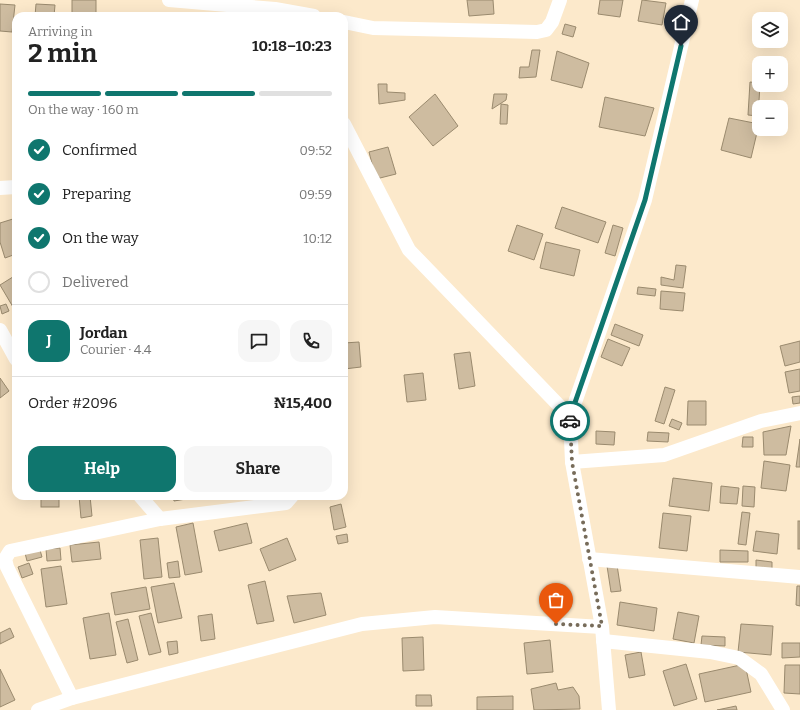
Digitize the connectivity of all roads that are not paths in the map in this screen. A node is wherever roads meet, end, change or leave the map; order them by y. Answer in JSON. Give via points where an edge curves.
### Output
{"nodes":[{"id":1,"x":169,"y":0,"type":"edge"},
{"id":2,"x":560,"y":0,"type":"edge"},
{"id":3,"x":692,"y":0,"type":"edge"},
{"id":4,"x":292,"y":12,"type":"edge"},
{"id":5,"x":348,"y":23,"type":"edge"},
{"id":6,"x":348,"y":132,"type":"edge"},
{"id":7,"x":12,"y":187,"type":"edge"},
{"id":8,"x":0,"y":188,"type":"edge"},
{"id":9,"x":0,"y":330,"type":"edge"},
{"id":10,"x":12,"y":352,"type":"edge"},
{"id":11,"x":800,"y":413,"type":"edge"},
{"id":12,"x":570,"y":417,"type":"junction"},
{"id":13,"x":572,"y":462,"type":"junction"},
{"id":14,"x":143,"y":500,"type":"edge"},
{"id":15,"x":289,"y":500,"type":"edge"},
{"id":16,"x":160,"y":519,"type":"junction"},
{"id":17,"x":589,"y":558,"type":"junction"},
{"id":18,"x":800,"y":577,"type":"edge"},
{"id":19,"x":602,"y":626,"type":"junction"},
{"id":20,"x":603,"y":641,"type":"junction"},
{"id":21,"x":72,"y":698,"type":"junction"},
{"id":22,"x":38,"y":710,"type":"edge"},
{"id":23,"x":609,"y":710,"type":"edge"},
{"id":24,"x":783,"y":710,"type":"edge"}],
"edges":[{"from":1,"to":4,"type":"street"},
{"from":2,"to":5,"type":"street","via":[[549,26],[546,30],[537,32],[373,28]]},
{"from":3,"to":12,"type":"street","via":[[645,200]]},
{"from":6,"to":12,"type":"street","via":[[409,250]]},
{"from":7,"to":8,"type":"street"},
{"from":9,"to":10,"type":"street"},
{"from":11,"to":13,"type":"street","via":[[761,421],[664,455]]},
{"from":12,"to":13,"type":"street"},
{"from":13,"to":17,"type":"street"},
{"from":14,"to":16,"type":"street"},
{"from":15,"to":16,"type":"street","via":[[286,503]]},
{"from":16,"to":21,"type":"street","via":[[10,551],[5,558],[7,567]]},
{"from":17,"to":18,"type":"street"},
{"from":17,"to":19,"type":"street"},
{"from":19,"to":20,"type":"street"},
{"from":19,"to":21,"type":"street","via":[[435,617],[362,624]]},
{"from":20,"to":23,"type":"street"},
{"from":20,"to":24,"type":"street","via":[[710,652],[739,658],[761,674]]},
{"from":21,"to":22,"type":"street"}]}
